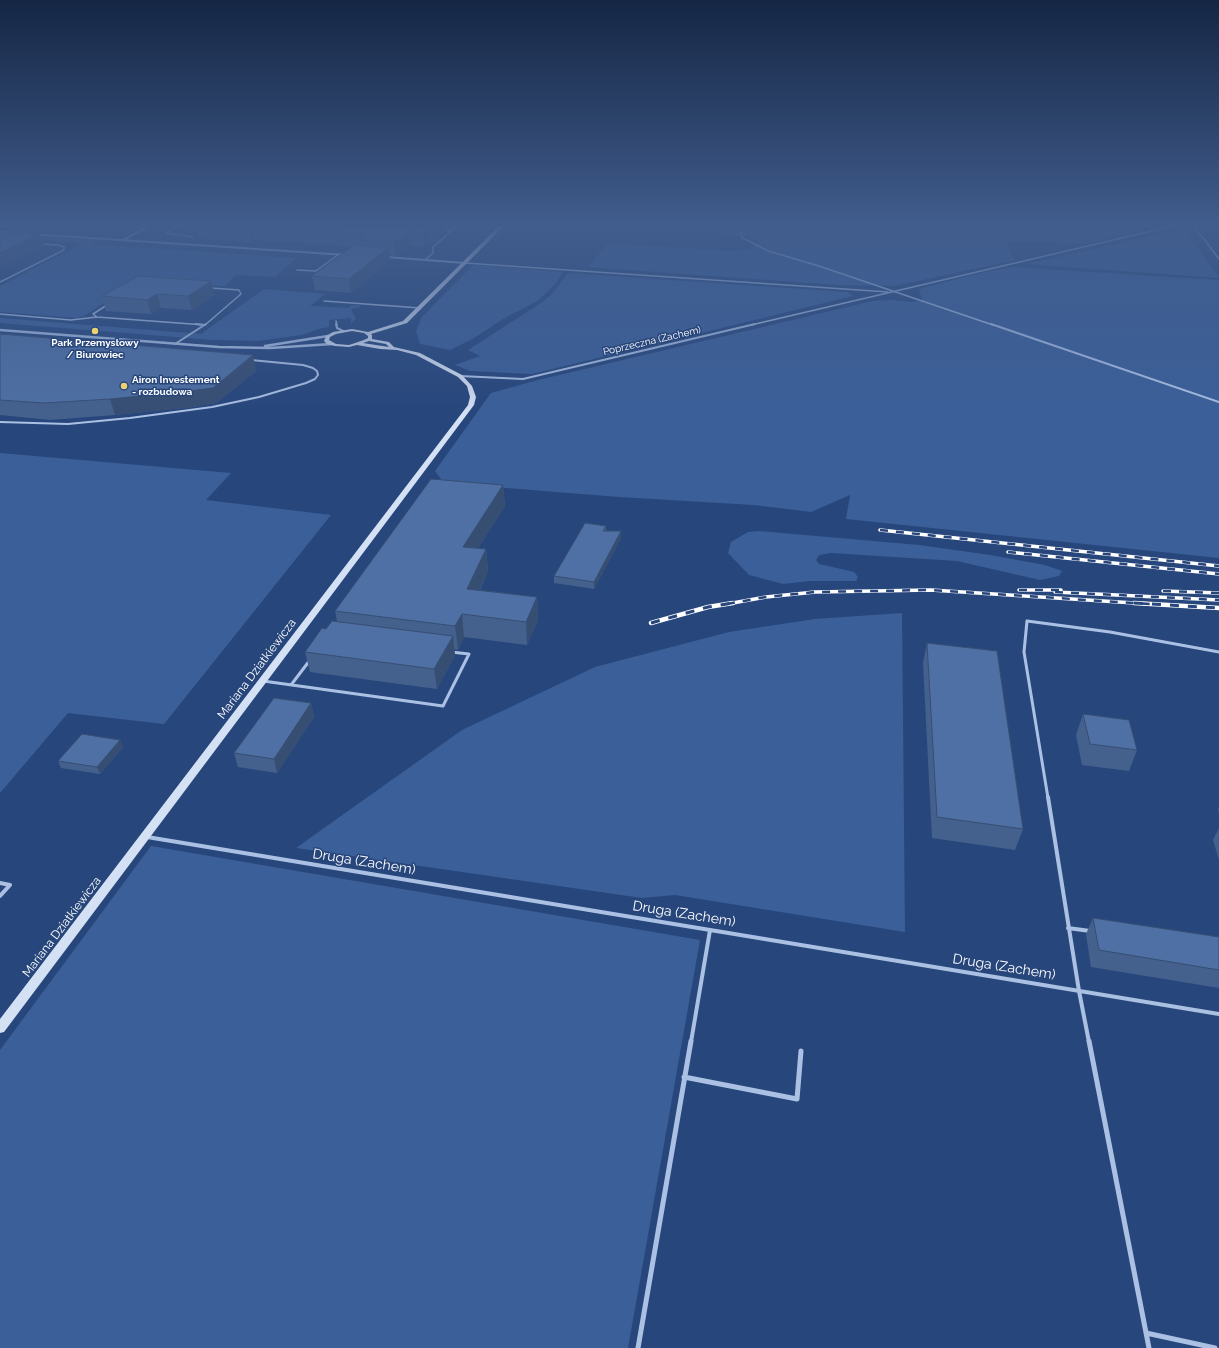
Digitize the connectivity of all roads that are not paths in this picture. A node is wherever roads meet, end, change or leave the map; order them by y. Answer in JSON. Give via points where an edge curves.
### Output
{"nodes":[{"id":1,"x":223,"y":289,"type":"edge"},
{"id":2,"x":439,"y":289,"type":"edge"},
{"id":3,"x":847,"y":289,"type":"edge"},
{"id":4,"x":884,"y":289,"type":"edge"},
{"id":5,"x":906,"y":289,"type":"edge"},
{"id":6,"x":893,"y":292,"type":"junction"},
{"id":7,"x":324,"y":301,"type":"dead end"},
{"id":8,"x":112,"y":303,"type":"edge"},
{"id":9,"x":420,"y":308,"type":"junction"},
{"id":10,"x":0,"y":314,"type":"edge"},
{"id":11,"x":97,"y":317,"type":"junction"},
{"id":12,"x":336,"y":321,"type":"dead end"},
{"id":13,"x":205,"y":325,"type":"junction"},
{"id":14,"x":0,"y":330,"type":"edge"},
{"id":15,"x":343,"y":331,"type":"junction"},
{"id":16,"x":368,"y":333,"type":"junction"},
{"id":17,"x":328,"y":336,"type":"junction"},
{"id":18,"x":368,"y":340,"type":"junction"},
{"id":19,"x":175,"y":344,"type":"junction"},
{"id":20,"x":332,"y":344,"type":"junction"},
{"id":21,"x":359,"y":344,"type":"junction"},
{"id":22,"x":249,"y":348,"type":"junction"},
{"id":23,"x":397,"y":349,"type":"junction"},
{"id":24,"x":245,"y":360,"type":"edge"},
{"id":25,"x":460,"y":376,"type":"junction"},
{"id":26,"x":1219,"y":402,"type":"edge"},
{"id":27,"x":0,"y":422,"type":"edge"},
{"id":28,"x":446,"y":651,"type":"edge"},
{"id":29,"x":1219,"y":652,"type":"edge"},
{"id":30,"x":314,"y":654,"type":"edge"},
{"id":31,"x":263,"y":681,"type":"junction"},
{"id":32,"x":291,"y":685,"type":"junction"},
{"id":33,"x":146,"y":837,"type":"junction"},
{"id":34,"x":0,"y":883,"type":"edge"},
{"id":35,"x":0,"y":896,"type":"edge"},
{"id":36,"x":1068,"y":928,"type":"junction"},
{"id":37,"x":710,"y":930,"type":"junction"},
{"id":38,"x":1099,"y":932,"type":"edge"},
{"id":39,"x":1079,"y":991,"type":"junction"},
{"id":40,"x":1219,"y":1014,"type":"edge"},
{"id":41,"x":0,"y":1028,"type":"edge"},
{"id":42,"x":800,"y":1051,"type":"dead end"},
{"id":43,"x":684,"y":1077,"type":"junction"},
{"id":44,"x":1146,"y":1333,"type":"junction"},
{"id":45,"x":638,"y":1348,"type":"edge"},
{"id":46,"x":1149,"y":1348,"type":"edge"},
{"id":47,"x":1215,"y":1348,"type":"edge"}],
"edges":[{"from":1,"to":13,"type":"lane","via":[[239,290],[241,294]]},
{"from":2,"to":9,"type":"street"},
{"from":3,"to":6,"type":"lane"},
{"from":4,"to":6,"type":"lane"},
{"from":5,"to":6,"type":"lane","name":"Poprzeczna (Zachem)"},
{"from":6,"to":25,"type":"lane","name":"Poprzeczna (Zachem)","via":[[523,379]]},
{"from":6,"to":26,"type":"lane"},
{"from":7,"to":9,"type":"lane"},
{"from":8,"to":11,"type":"lane","via":[[93,314]]},
{"from":9,"to":16,"type":"street","via":[[405,322]]},
{"from":10,"to":11,"type":"lane","via":[[71,320]]},
{"from":11,"to":13,"type":"lane"},
{"from":12,"to":15,"type":"lane","via":[[337,328]]},
{"from":13,"to":19,"type":"lane"},
{"from":14,"to":19,"type":"street"},
{"from":15,"to":16,"type":"street","via":[[358,330]]},
{"from":15,"to":17,"type":"street"},
{"from":16,"to":18,"type":"street"},
{"from":17,"to":20,"type":"street","via":[[327,341]]},
{"from":17,"to":22,"type":"street"},
{"from":18,"to":21,"type":"street"},
{"from":18,"to":23,"type":"street","name":"Mariana Dziatkiewicza","via":[[387,343]]},
{"from":19,"to":22,"type":"street"},
{"from":20,"to":21,"type":"street"},
{"from":20,"to":22,"type":"street"},
{"from":21,"to":23,"type":"street","name":"Mariana Dziatkiewicza"},
{"from":23,"to":25,"type":"street","name":"Mariana Dziatkiewicza","via":[[418,354]]},
{"from":24,"to":27,"type":"lane","via":[[303,365],[317,371],[318,375],[306,383],[212,407],[68,424]]},
{"from":25,"to":31,"type":"street","name":"Mariana Dziatkiewicza","via":[[472,392],[471,405]]},
{"from":28,"to":32,"type":"lane","via":[[469,654],[443,706]]},
{"from":29,"to":36,"type":"lane","via":[[1110,632],[1027,621],[1024,652]]},
{"from":30,"to":32,"type":"lane"},
{"from":31,"to":32,"type":"lane"},
{"from":31,"to":33,"type":"street","name":"Mariana Dziatkiewicza"},
{"from":33,"to":37,"type":"lane","name":"Druga (Zachem)"},
{"from":33,"to":41,"type":"street","name":"Mariana Dziatkiewicza"},
{"from":34,"to":35,"type":"lane","via":[[10,885]]},
{"from":36,"to":38,"type":"lane"},
{"from":36,"to":39,"type":"lane"},
{"from":37,"to":39,"type":"lane","name":"Druga (Zachem)"},
{"from":37,"to":43,"type":"lane"},
{"from":39,"to":40,"type":"lane","name":"Druga (Zachem)"},
{"from":39,"to":44,"type":"lane"},
{"from":42,"to":43,"type":"lane","via":[[797,1099]]},
{"from":43,"to":45,"type":"lane"},
{"from":44,"to":46,"type":"lane"},
{"from":44,"to":47,"type":"lane"}]}
